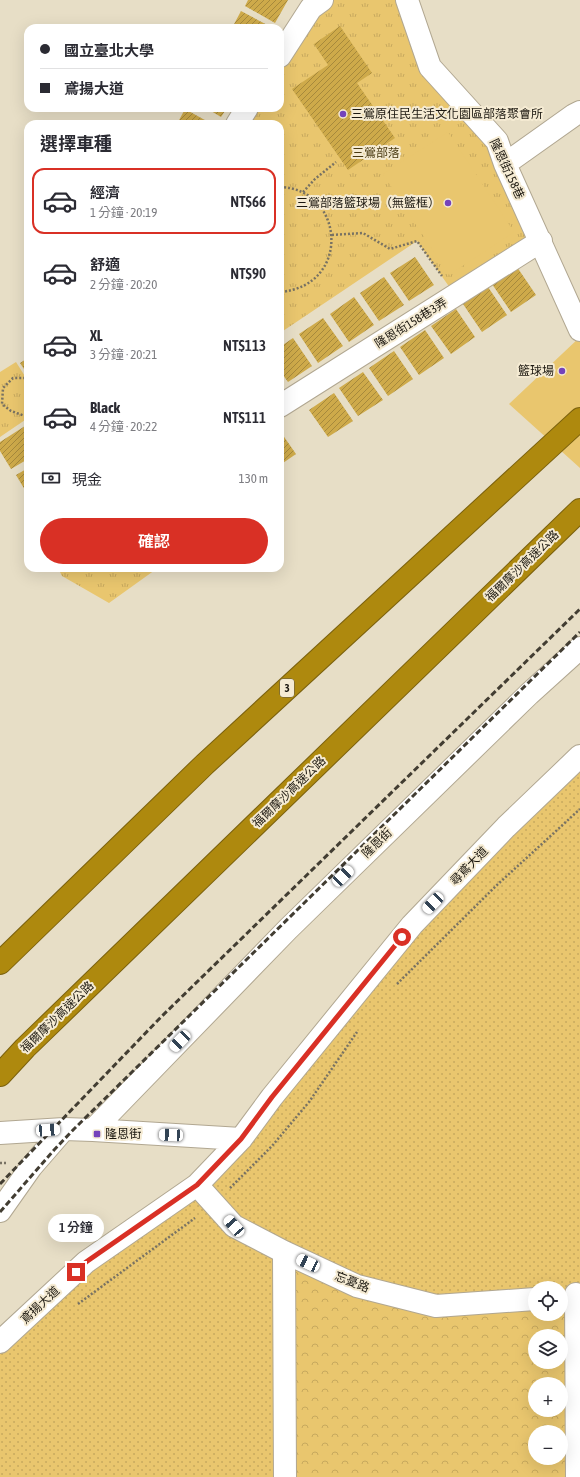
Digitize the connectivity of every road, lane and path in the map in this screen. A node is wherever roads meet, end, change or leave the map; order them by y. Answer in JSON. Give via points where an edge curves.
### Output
{"nodes":[{"id":1,"x":322,"y":0,"type":"edge"},
{"id":2,"x":407,"y":0,"type":"edge"},
{"id":3,"x":284,"y":50,"type":"edge"},
{"id":4,"x":580,"y":112,"type":"edge"},
{"id":5,"x":336,"y":162,"type":"dead end"},
{"id":6,"x":505,"y":164,"type":"junction"},
{"id":7,"x":284,"y":188,"type":"edge"},
{"id":8,"x":303,"y":192,"type":"junction"},
{"id":9,"x":332,"y":235,"type":"junction"},
{"id":10,"x":541,"y":241,"type":"junction"},
{"id":11,"x":284,"y":292,"type":"edge"},
{"id":12,"x":455,"y":295,"type":"junction"},
{"id":13,"x":580,"y":330,"type":"edge"},
{"id":14,"x":24,"y":378,"type":"edge"},
{"id":15,"x":284,"y":402,"type":"edge"},
{"id":16,"x":24,"y":416,"type":"edge"},
{"id":17,"x":580,"y":419,"type":"edge"},
{"id":18,"x":580,"y":510,"type":"edge"},
{"id":19,"x":580,"y":648,"type":"edge"},
{"id":20,"x":580,"y":756,"type":"edge"},
{"id":21,"x":0,"y":963,"type":"edge"},
{"id":22,"x":0,"y":1075,"type":"edge"},
{"id":23,"x":64,"y":1129,"type":"junction"},
{"id":24,"x":93,"y":1130,"type":"junction"},
{"id":25,"x":0,"y":1133,"type":"edge"},
{"id":26,"x":241,"y":1139,"type":"junction"},
{"id":27,"x":197,"y":1185,"type":"junction"},
{"id":28,"x":0,"y":1210,"type":"edge"},
{"id":29,"x":284,"y":1252,"type":"junction"},
{"id":30,"x":572,"y":1294,"type":"edge"},
{"id":31,"x":528,"y":1299,"type":"edge"},
{"id":32,"x":0,"y":1342,"type":"edge"},
{"id":33,"x":285,"y":1477,"type":"edge"},
{"id":34,"x":577,"y":1477,"type":"edge"}],
"edges":[{"from":1,"to":3,"type":"street","via":[[311,8]]},
{"from":2,"to":6,"type":"street","name":"隆恩街158巷","via":[[430,67],[497,141]]},
{"from":4,"to":6,"type":"street"},
{"from":5,"to":8,"type":"path"},
{"from":6,"to":10,"type":"street","name":"隆恩街158巷"},
{"from":7,"to":8,"type":"path"},
{"from":8,"to":9,"type":"path","via":[[318,203],[327,218]]},
{"from":9,"to":11,"type":"path","via":[[331,253],[323,270],[310,283],[294,291]]},
{"from":9,"to":12,"type":"path","via":[[363,233],[390,249],[417,241]]},
{"from":10,"to":12,"type":"street","name":"隆恩街158巷3弄"},
{"from":10,"to":13,"type":"street","name":"隆恩街158巷"},
{"from":12,"to":15,"type":"street","name":"隆恩街158巷3弄"},
{"from":14,"to":16,"type":"path","via":[[13,378],[3,388],[2,404]]},
{"from":17,"to":21,"type":"highway","number":"3","via":[[205,764]]},
{"from":18,"to":22,"type":"highway","name":"福爾摩沙高速公路","via":[[24,1048]]},
{"from":19,"to":24,"type":"street","name":"隆恩街","via":[[529,694],[288,929]]},
{"from":20,"to":26,"type":"street","name":"尋鳶大道","via":[[506,827],[412,925],[272,1097]]},
{"from":23,"to":24,"type":"street"},
{"from":23,"to":25,"type":"street"},
{"from":23,"to":28,"type":"street","via":[[31,1167]]},
{"from":24,"to":26,"type":"street"},
{"from":26,"to":27,"type":"street","name":"尋鳶大道"},
{"from":27,"to":29,"type":"street","name":"忘憂路","via":[[234,1226]]},
{"from":27,"to":32,"type":"street","name":"鳶揚大道","via":[[86,1262]]},
{"from":29,"to":31,"type":"street","name":"忘憂路","via":[[357,1286],[436,1306]]},
{"from":29,"to":33,"type":"street"},
{"from":30,"to":34,"type":"street"}]}
